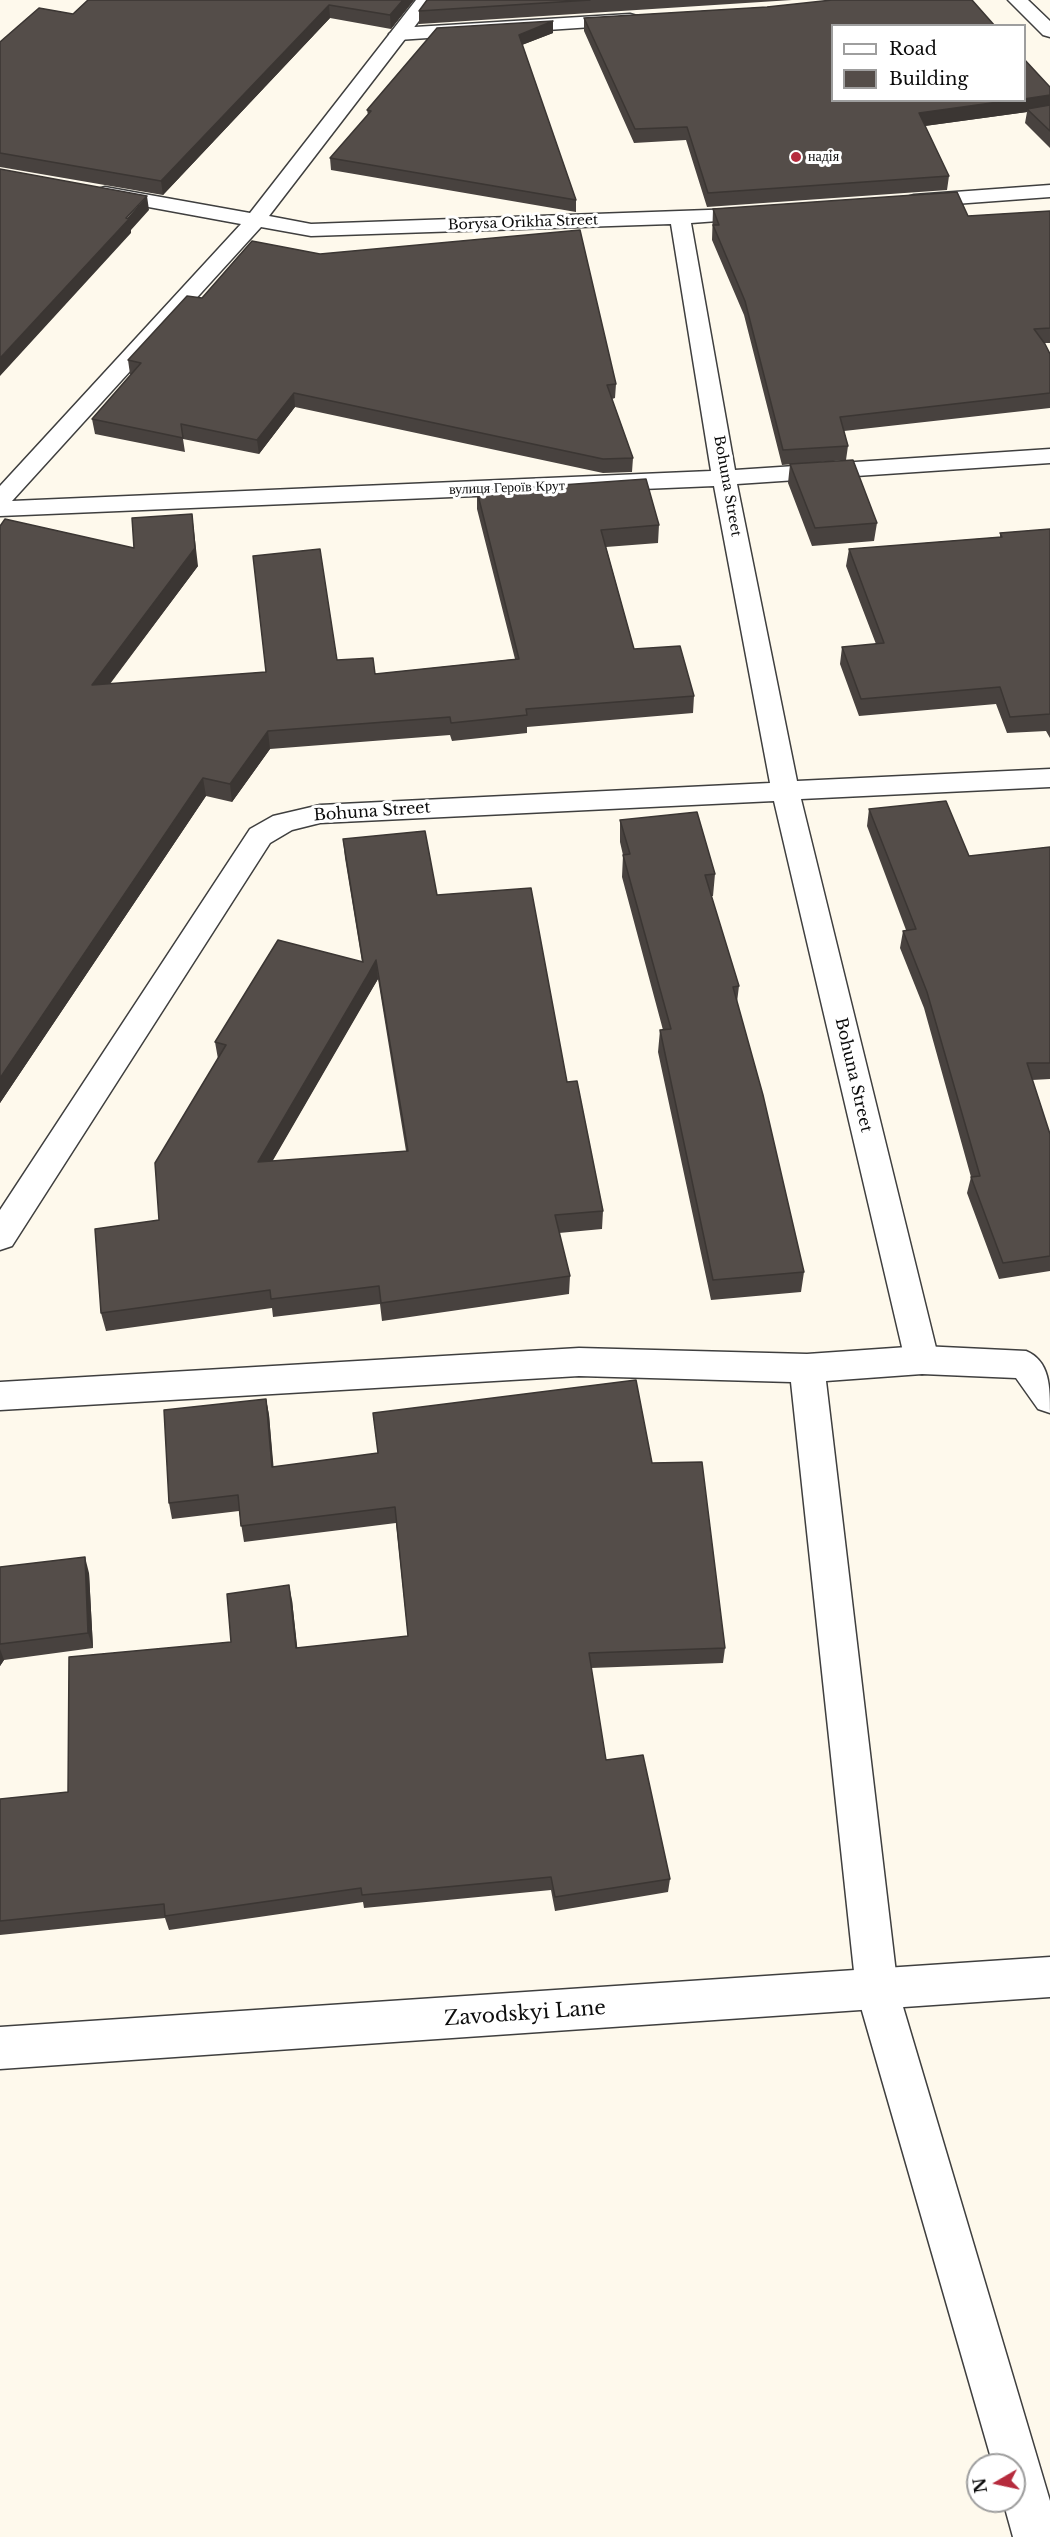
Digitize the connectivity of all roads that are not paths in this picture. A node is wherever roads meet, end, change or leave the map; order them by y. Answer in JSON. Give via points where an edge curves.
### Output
{"nodes":[{"id":1,"x":426,"y":0,"type":"edge"},
{"id":2,"x":1017,"y":0,"type":"edge"},
{"id":3,"x":647,"y":19,"type":"edge"},
{"id":4,"x":1050,"y":31,"type":"edge"},
{"id":5,"x":398,"y":34,"type":"junction"},
{"id":6,"x":81,"y":189,"type":"edge"},
{"id":7,"x":1050,"y":191,"type":"edge"},
{"id":8,"x":895,"y":202,"type":"edge"},
{"id":9,"x":776,"y":211,"type":"edge"},
{"id":10,"x":681,"y":218,"type":"junction"},
{"id":11,"x":254,"y":222,"type":"junction"},
{"id":12,"x":1050,"y":456,"type":"edge"},
{"id":13,"x":724,"y":478,"type":"junction"},
{"id":14,"x":0,"y":500,"type":"edge"},
{"id":15,"x":0,"y":509,"type":"edge"},
{"id":16,"x":1050,"y":778,"type":"edge"},
{"id":17,"x":785,"y":790,"type":"junction"},
{"id":18,"x":0,"y":1237,"type":"edge"},
{"id":19,"x":922,"y":1360,"type":"junction"},
{"id":20,"x":807,"y":1368,"type":"junction"},
{"id":21,"x":0,"y":1396,"type":"edge"},
{"id":22,"x":1050,"y":1399,"type":"edge"},
{"id":23,"x":1050,"y":1977,"type":"edge"},
{"id":24,"x":877,"y":1990,"type":"junction"},
{"id":25,"x":0,"y":2048,"type":"edge"},
{"id":26,"x":1036,"y":2537,"type":"edge"}],
"edges":[{"from":1,"to":5,"type":"street"},
{"from":2,"to":4,"type":"street"},
{"from":3,"to":5,"type":"street"},
{"from":5,"to":11,"type":"street"},
{"from":6,"to":11,"type":"street","name":"Borysa Orikha Street"},
{"from":7,"to":8,"type":"street"},
{"from":9,"to":10,"type":"street","name":"Borysa Orikha Street"},
{"from":10,"to":11,"type":"street","name":"Borysa Orikha Street","via":[[311,230]]},
{"from":10,"to":13,"type":"street","name":"Bohuna Street"},
{"from":11,"to":14,"type":"street"},
{"from":12,"to":13,"type":"street","name":"вулиця Героїв Крут"},
{"from":13,"to":15,"type":"street","name":"вулиця Героїв Крут"},
{"from":13,"to":17,"type":"street","name":"Bohuna Street"},
{"from":16,"to":17,"type":"street","name":"Bohuna Street"},
{"from":17,"to":18,"type":"street","name":"Bohuna Street","via":[[320,813],[283,823],[260,836]]},
{"from":17,"to":19,"type":"street","name":"Bohuna Street"},
{"from":19,"to":20,"type":"street"},
{"from":19,"to":22,"type":"street","via":[[1026,1365]]},
{"from":20,"to":21,"type":"street","via":[[579,1362]]},
{"from":20,"to":24,"type":"street"},
{"from":23,"to":24,"type":"street","name":"Zavodskyi Lane"},
{"from":24,"to":25,"type":"street","name":"Zavodskyi Lane"},
{"from":24,"to":26,"type":"street"}]}
